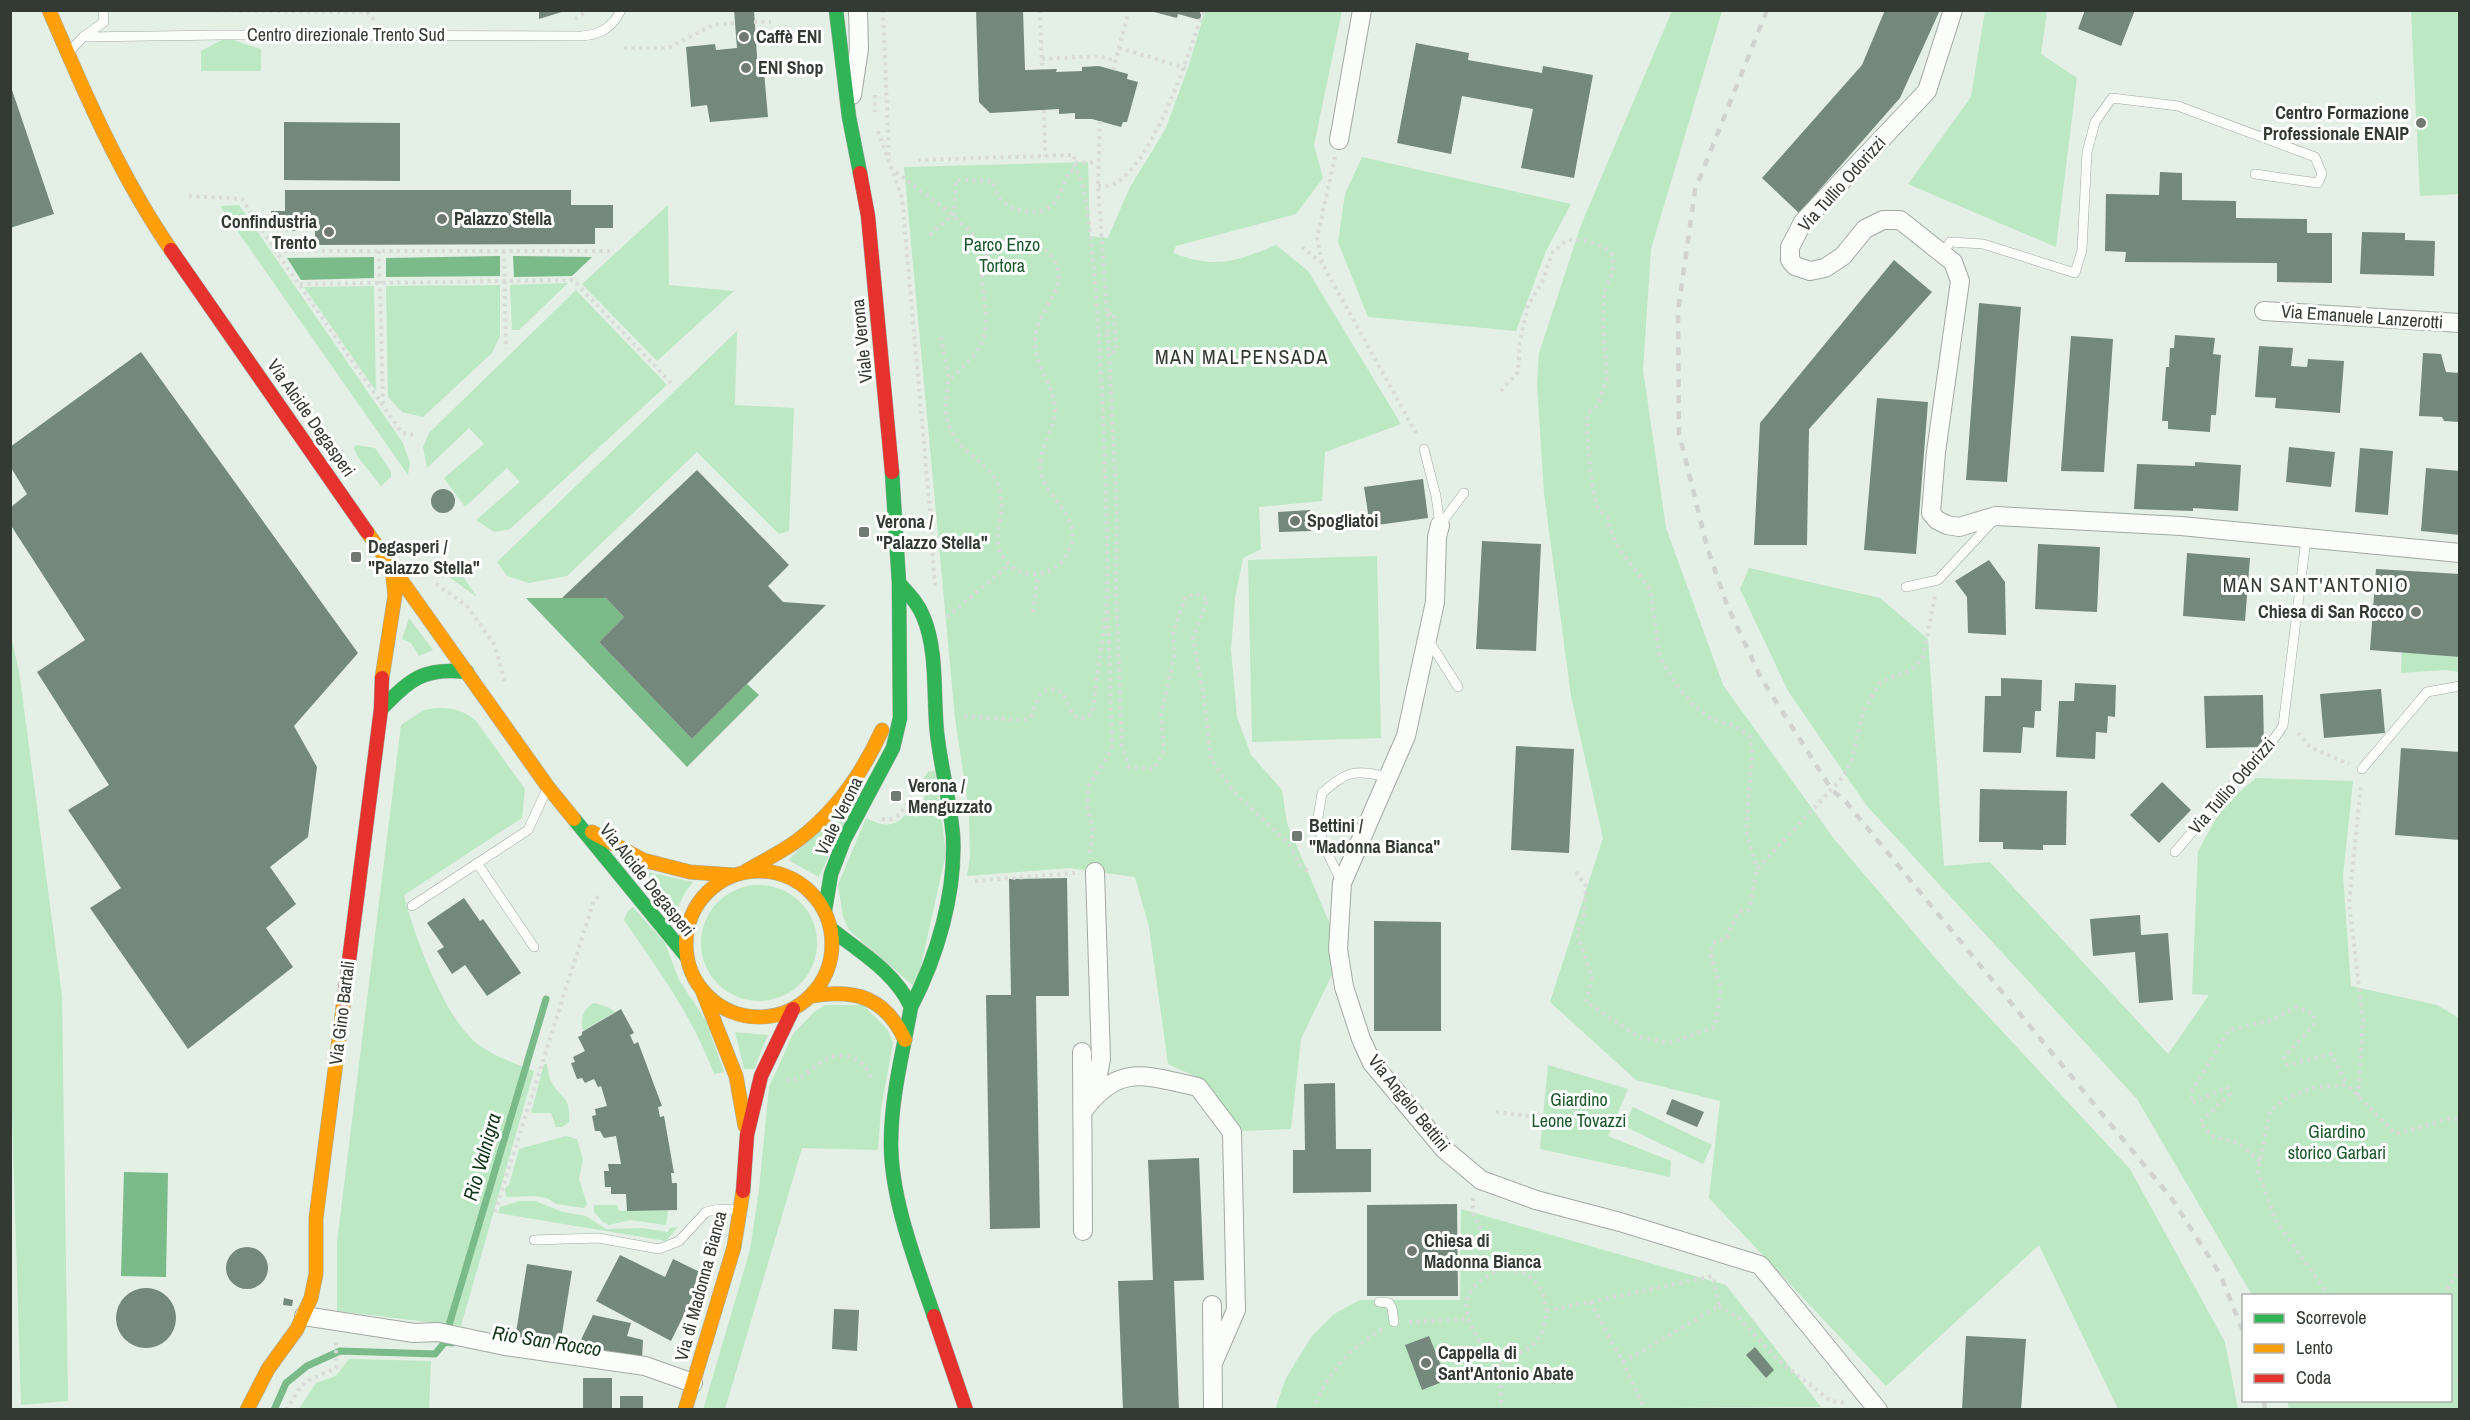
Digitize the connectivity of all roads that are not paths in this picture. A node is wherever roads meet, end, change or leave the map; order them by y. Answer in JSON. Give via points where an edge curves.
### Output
{"nodes":[{"id":1,"x":49,"y":10,"type":"edge"},
{"id":2,"x":103,"y":10,"type":"edge"},
{"id":3,"x":621,"y":10,"type":"edge"},
{"id":4,"x":836,"y":10,"type":"edge"},
{"id":5,"x":858,"y":10,"type":"edge"},
{"id":6,"x":1362,"y":10,"type":"edge"},
{"id":7,"x":1953,"y":10,"type":"edge"},
{"id":8,"x":83,"y":37,"type":"junction"},
{"id":9,"x":66,"y":55,"type":"junction"},
{"id":10,"x":849,"y":117,"type":"junction"},
{"id":11,"x":1339,"y":140,"type":"road end"},
{"id":12,"x":2255,"y":174,"type":"dead end"},
{"id":13,"x":1942,"y":254,"type":"junction"},
{"id":14,"x":2264,"y":311,"type":"dead end"},
{"id":15,"x":2460,"y":323,"type":"edge"},
{"id":16,"x":1424,"y":449,"type":"road end"},
{"id":17,"x":1464,"y":493,"type":"dead end"},
{"id":18,"x":1996,"y":516,"type":"junction"},
{"id":19,"x":1440,"y":525,"type":"junction"},
{"id":20,"x":2306,"y":539,"type":"junction"},
{"id":21,"x":2460,"y":553,"type":"edge"},
{"id":22,"x":392,"y":568,"type":"junction"},
{"id":23,"x":899,"y":583,"type":"junction"},
{"id":24,"x":1906,"y":587,"type":"dead end"},
{"id":25,"x":1427,"y":639,"type":"junction"},
{"id":26,"x":900,"y":670,"type":"junction"},
{"id":27,"x":466,"y":672,"type":"junction"},
{"id":28,"x":2460,"y":686,"type":"edge"},
{"id":29,"x":1458,"y":687,"type":"dead end"},
{"id":30,"x":381,"y":709,"type":"junction"},
{"id":31,"x":2362,"y":769,"type":"road end"},
{"id":32,"x":1388,"y":777,"type":"junction"},
{"id":33,"x":548,"y":787,"type":"junction"},
{"id":34,"x":580,"y":825,"type":"junction"},
{"id":35,"x":2175,"y":852,"type":"dead end"},
{"id":36,"x":477,"y":863,"type":"junction"},
{"id":37,"x":1087,"y":866,"type":"road end"},
{"id":38,"x":739,"y":873,"type":"junction"},
{"id":39,"x":1342,"y":884,"type":"junction"},
{"id":40,"x":412,"y":906,"type":"dead end"},
{"id":41,"x":825,"y":910,"type":"junction"},
{"id":42,"x":831,"y":929,"type":"junction"},
{"id":43,"x":534,"y":947,"type":"dead end"},
{"id":44,"x":687,"y":957,"type":"junction"},
{"id":45,"x":702,"y":990,"type":"junction"},
{"id":46,"x":811,"y":996,"type":"junction"},
{"id":47,"x":910,"y":1007,"type":"junction"},
{"id":48,"x":793,"y":1009,"type":"junction"},
{"id":49,"x":904,"y":1040,"type":"junction"},
{"id":50,"x":1082,"y":1052,"type":"dead end"},
{"id":51,"x":1094,"y":1095,"type":"junction"},
{"id":52,"x":1083,"y":1111,"type":"junction"},
{"id":53,"x":747,"y":1135,"type":"junction"},
{"id":54,"x":740,"y":1210,"type":"junction"},
{"id":55,"x":1083,"y":1231,"type":"dead end"},
{"id":56,"x":534,"y":1240,"type":"dead end"},
{"id":57,"x":1379,"y":1302,"type":"dead end"},
{"id":58,"x":1212,"y":1305,"type":"dead end"},
{"id":59,"x":304,"y":1316,"type":"junction"},
{"id":60,"x":1394,"y":1322,"type":"road end"},
{"id":61,"x":1213,"y":1364,"type":"junction"},
{"id":62,"x":693,"y":1383,"type":"junction"},
{"id":63,"x":247,"y":1410,"type":"edge"},
{"id":64,"x":685,"y":1410,"type":"edge"},
{"id":65,"x":966,"y":1410,"type":"edge"},
{"id":66,"x":1213,"y":1410,"type":"edge"},
{"id":67,"x":1878,"y":1410,"type":"edge"}],
"edges":[{"from":1,"to":9,"type":"main road","name":"Via Alcide Degasperi"},
{"from":2,"to":8,"type":"lane","via":[[104,22]]},
{"from":3,"to":8,"type":"lane","name":"Centro direzionale Trento Sud","via":[[614,24],[596,35],[581,36]]},
{"from":4,"to":10,"type":"main road","name":"Viale Verona"},
{"from":5,"to":10,"type":"street","via":[[860,49]]},
{"from":6,"to":11,"type":"street"},
{"from":7,"to":13,"type":"street","name":"Via Tullio Odorizzi","via":[[1927,91],[1803,222],[1790,247],[1790,260],[1795,266],[1810,271],[1825,268],[1843,256],[1865,229],[1883,220],[1900,220]]},
{"from":8,"to":9,"type":"lane"},
{"from":9,"to":22,"type":"main road","name":"Via Alcide Degasperi","via":[[145,212]]},
{"from":10,"to":23,"type":"main road","name":"Viale Verona","via":[[868,216]]},
{"from":12,"to":13,"type":"lane","via":[[2318,183],[2322,174],[2315,157],[2222,121],[2178,106],[2112,98],[2096,122],[2087,152],[2082,250],[2075,273],[1983,244],[1950,242]]},
{"from":13,"to":18,"type":"street","name":"Via Tullio Odorizzi","via":[[1953,262],[1960,281],[1931,513],[1937,520],[1959,527]]},
{"from":14,"to":15,"type":"street","name":"Via Emanuele Lanzerotti"},
{"from":16,"to":19,"type":"lane","name":"Via Angelo Bettini"},
{"from":17,"to":19,"type":"lane"},
{"from":18,"to":20,"type":"street","name":"Via Tullio Odorizzi","via":[[2181,526]]},
{"from":18,"to":24,"type":"lane","via":[[1938,580]]},
{"from":19,"to":25,"type":"street","name":"Via Angelo Bettini","via":[[1435,602]]},
{"from":20,"to":21,"type":"street","name":"Via Tullio Odorizzi"},
{"from":20,"to":35,"type":"lane","name":"Via Tullio Odorizzi","via":[[2283,726],[2259,760],[2240,776]]},
{"from":22,"to":27,"type":"main road","name":"Via Alcide Degasperi"},
{"from":22,"to":30,"type":"main road","name":"Via Gino Bartali","via":[[395,595],[382,671]]},
{"from":23,"to":26,"type":"main road","name":"Viale Verona"},
{"from":23,"to":47,"type":"main road","via":[[918,604],[927,628],[953,856],[942,918],[920,990]]},
{"from":25,"to":29,"type":"lane"},
{"from":25,"to":32,"type":"street","name":"Via Angelo Bettini","via":[[1406,736]]},
{"from":26,"to":38,"type":"main road","name":"Viale Verona","via":[[875,746],[844,795],[799,839]]},
{"from":26,"to":41,"type":"main road","name":"Viale Verona","via":[[900,718],[892,748],[844,840],[831,874]]},
{"from":27,"to":30,"type":"main road","via":[[431,669],[416,676]]},
{"from":27,"to":33,"type":"main road","name":"Via Alcide Degasperi"},
{"from":28,"to":31,"type":"lane","via":[[2427,692]]},
{"from":30,"to":59,"type":"main road","name":"Via Gino Bartali","via":[[316,1218],[316,1274]]},
{"from":32,"to":39,"type":"street","name":"Via Angelo Bettini"},
{"from":32,"to":39,"type":"lane","via":[[1367,772],[1343,775],[1322,793],[1317,824]]},
{"from":33,"to":34,"type":"main road","name":"Via Alcide Degasperi"},
{"from":33,"to":36,"type":"lane","via":[[528,830]]},
{"from":34,"to":38,"type":"main road","name":"Via Alcide Degasperi","via":[[643,860],[690,872]]},
{"from":34,"to":44,"type":"main road","name":"Via Alcide Degasperi"},
{"from":36,"to":40,"type":"lane"},
{"from":36,"to":43,"type":"lane"},
{"from":37,"to":51,"type":"street","via":[[1101,1059]]},
{"from":38,"to":41,"type":"main road","via":[[768,871],[791,878],[811,891]]},
{"from":38,"to":44,"type":"main road","via":[[715,885],[701,899],[686,937]]},
{"from":39,"to":67,"type":"street","name":"Via Angelo Bettini","via":[[1338,949],[1344,987],[1361,1039],[1372,1063],[1444,1149],[1481,1180],[1536,1200],[1760,1265]]},
{"from":41,"to":42,"type":"main road"},
{"from":42,"to":46,"type":"main road","via":[[833,949],[829,966]]},
{"from":42,"to":47,"type":"main road","via":[[897,984]]},
{"from":44,"to":45,"type":"main road"},
{"from":45,"to":48,"type":"main road","via":[[733,1012],[753,1017]]},
{"from":45,"to":53,"type":"main road","name":"Via di Madonna Bianca","via":[[735,1076]]},
{"from":46,"to":48,"type":"main road"},
{"from":46,"to":49,"type":"main road","via":[[832,992],[857,994],[879,1004],[899,1024]]},
{"from":47,"to":49,"type":"main road"},
{"from":48,"to":53,"type":"main road","name":"Via di Madonna Bianca","via":[[761,1076]]},
{"from":49,"to":65,"type":"main road","via":[[892,1112],[894,1180],[916,1262]]},
{"from":50,"to":52,"type":"street"},
{"from":51,"to":52,"type":"street"},
{"from":51,"to":61,"type":"street","via":[[1113,1082],[1137,1074],[1198,1087],[1232,1132],[1236,1310]]},
{"from":52,"to":55,"type":"street"},
{"from":53,"to":54,"type":"main road","name":"Via di Madonna Bianca"},
{"from":54,"to":56,"type":"lane","via":[[706,1212],[679,1242],[659,1249],[598,1238]]},
{"from":54,"to":62,"type":"main road","name":"Via di Madonna Bianca","via":[[734,1247]]},
{"from":57,"to":60,"type":"lane","via":[[1389,1303]]},
{"from":58,"to":61,"type":"street"},
{"from":59,"to":62,"type":"street","via":[[414,1333],[438,1332],[645,1366]]},
{"from":59,"to":63,"type":"main road","name":"Via Gino Bartali","via":[[268,1369]]},
{"from":61,"to":66,"type":"street"},
{"from":62,"to":64,"type":"main road","name":"Via di Madonna Bianca"}]}
